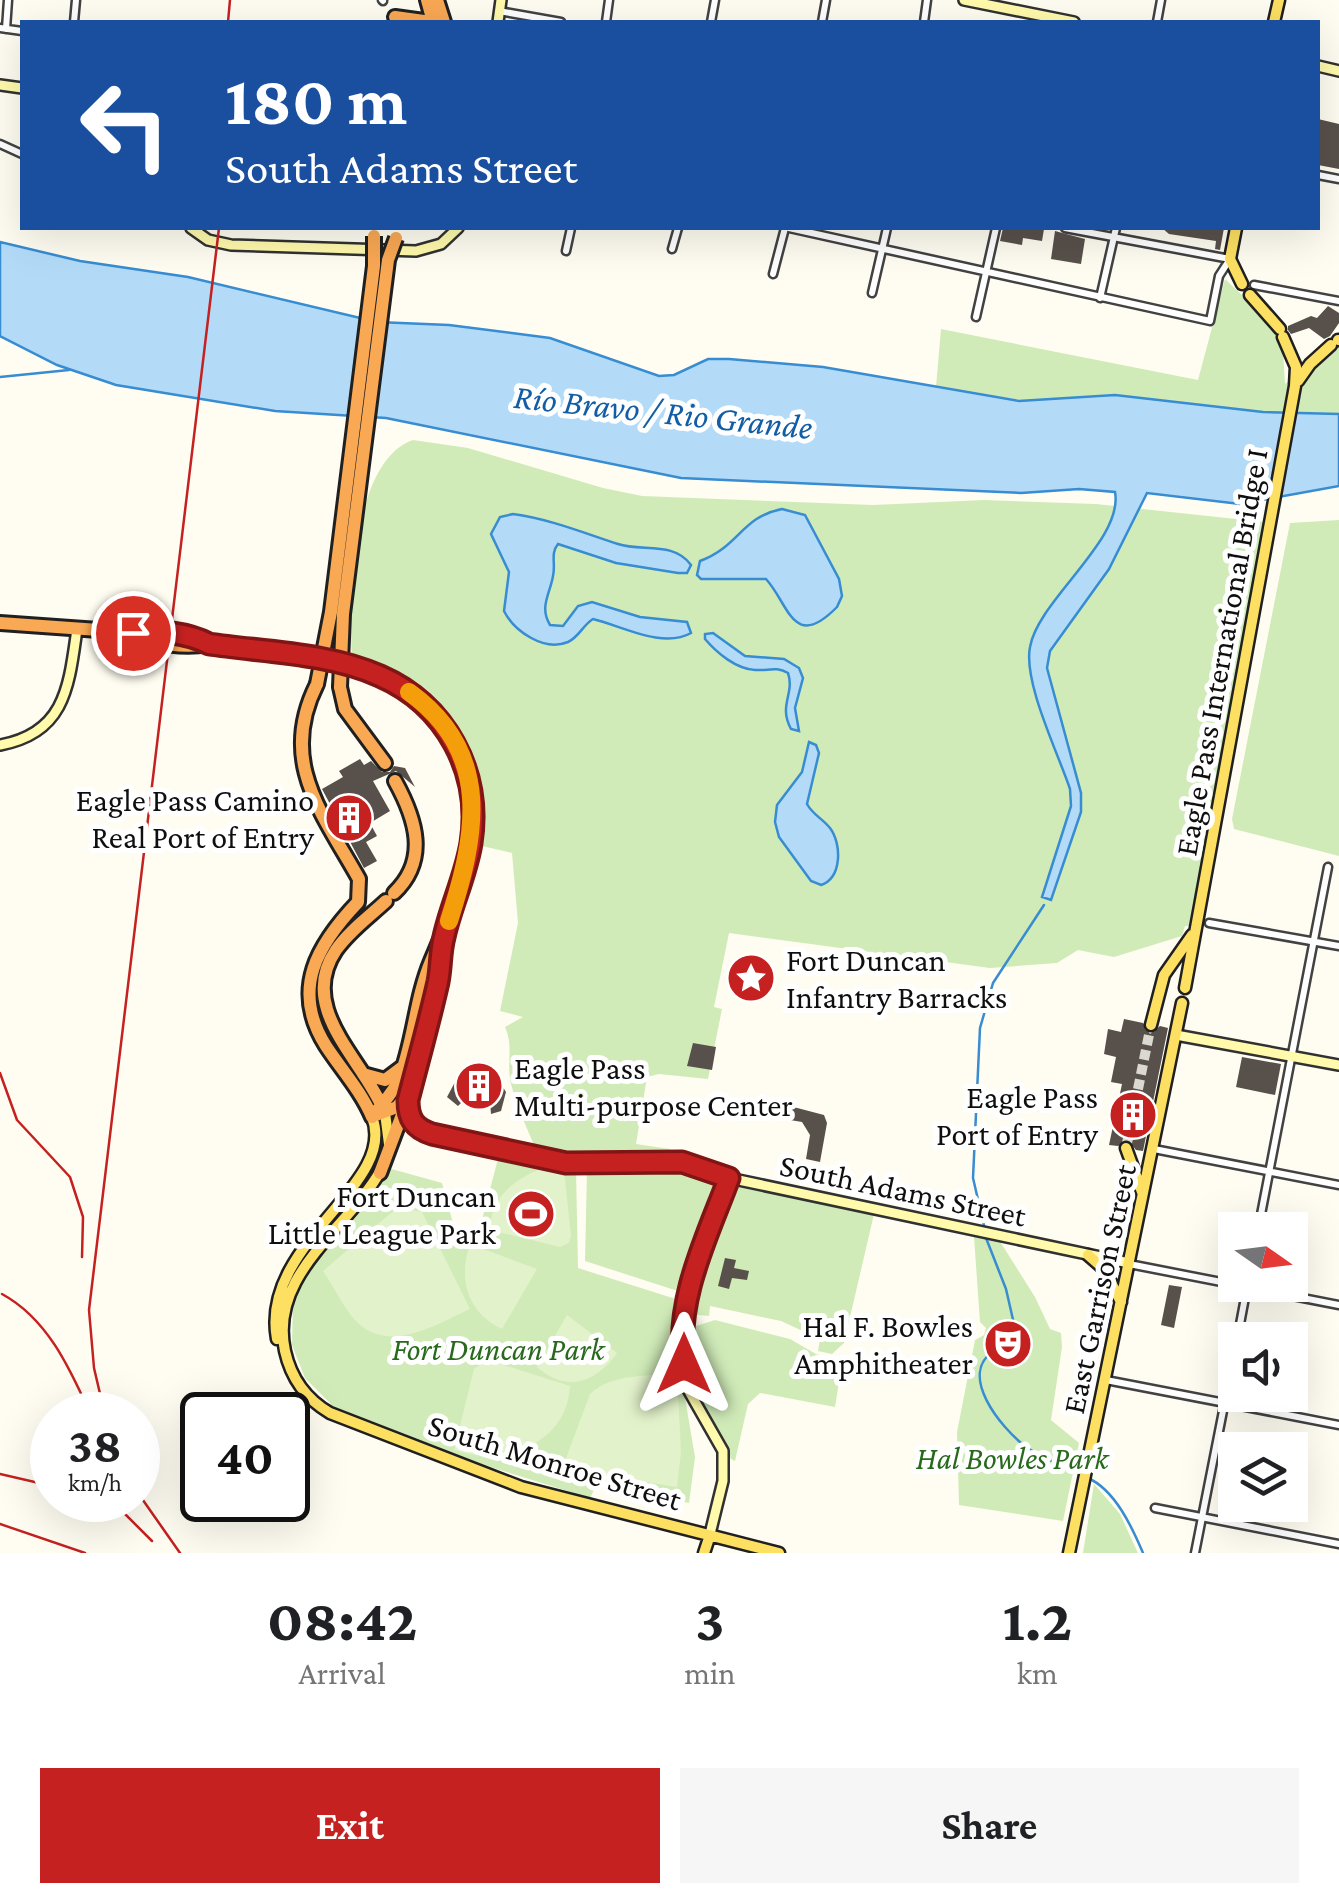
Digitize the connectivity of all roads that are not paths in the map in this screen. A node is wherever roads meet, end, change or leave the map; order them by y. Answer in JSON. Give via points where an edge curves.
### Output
{"nodes":[{"id":1,"x":8,"y":0,"type":"edge"},
{"id":2,"x":402,"y":0,"type":"edge"},
{"id":3,"x":501,"y":0,"type":"edge"},
{"id":4,"x":964,"y":0,"type":"edge"},
{"id":5,"x":1029,"y":0,"type":"edge"},
{"id":6,"x":498,"y":17,"type":"edge"},
{"id":7,"x":1027,"y":18,"type":"edge"},
{"id":8,"x":392,"y":20,"type":"edge"},
{"id":9,"x":536,"y":20,"type":"edge"},
{"id":10,"x":3,"y":28,"type":"edge"},
{"id":11,"x":193,"y":230,"type":"edge"},
{"id":12,"x":571,"y":230,"type":"edge"},
{"id":13,"x":677,"y":230,"type":"edge"},
{"id":14,"x":786,"y":230,"type":"edge"},
{"id":15,"x":797,"y":230,"type":"edge"},
{"id":16,"x":887,"y":230,"type":"edge"},
{"id":17,"x":996,"y":230,"type":"edge"},
{"id":18,"x":1236,"y":230,"type":"edge"},
{"id":19,"x":373,"y":232,"type":"edge"},
{"id":20,"x":455,"y":232,"type":"edge"},
{"id":21,"x":1115,"y":232,"type":"edge"},
{"id":22,"x":400,"y":233,"type":"edge"},
{"id":23,"x":883,"y":248,"type":"junction"},
{"id":24,"x":672,"y":249,"type":"dead end"},
{"id":25,"x":566,"y":251,"type":"dead end"},
{"id":26,"x":1230,"y":260,"type":"junction"},
{"id":27,"x":986,"y":272,"type":"junction"},
{"id":28,"x":772,"y":274,"type":"dead end"},
{"id":29,"x":1246,"y":286,"type":"junction"},
{"id":30,"x":872,"y":293,"type":"dead end"},
{"id":31,"x":1100,"y":298,"type":"junction"},
{"id":32,"x":1339,"y":301,"type":"edge"},
{"id":33,"x":976,"y":316,"type":"dead end"},
{"id":34,"x":1336,"y":342,"type":"edge"},
{"id":35,"x":368,"y":367,"type":"junction"},
{"id":36,"x":1295,"y":386,"type":"junction"},
{"id":37,"x":0,"y":623,"type":"edge"},
{"id":38,"x":77,"y":630,"type":"junction"},
{"id":39,"x":0,"y":744,"type":"edge"},
{"id":40,"x":385,"y":764,"type":"dead end"},
{"id":41,"x":395,"y":781,"type":"dead end"},
{"id":42,"x":1328,"y":867,"type":"dead end"},
{"id":43,"x":1209,"y":922,"type":"dead end"},
{"id":44,"x":1196,"y":929,"type":"junction"},
{"id":45,"x":442,"y":940,"type":"junction"},
{"id":46,"x":1313,"y":941,"type":"junction"},
{"id":47,"x":1339,"y":946,"type":"edge"},
{"id":48,"x":324,"y":957,"type":"junction"},
{"id":49,"x":1184,"y":988,"type":"dead end"},
{"id":50,"x":1182,"y":1003,"type":"dead end"},
{"id":51,"x":1152,"y":1025,"type":"tunnel mouth"},
{"id":52,"x":1176,"y":1035,"type":"junction"},
{"id":53,"x":1292,"y":1056,"type":"junction"},
{"id":54,"x":1339,"y":1065,"type":"edge"},
{"id":55,"x":403,"y":1066,"type":"junction"},
{"id":56,"x":363,"y":1074,"type":"junction"},
{"id":57,"x":409,"y":1094,"type":"junction"},
{"id":58,"x":379,"y":1111,"type":"junction"},
{"id":59,"x":432,"y":1134,"type":"junction"},
{"id":60,"x":1126,"y":1148,"type":"tunnel mouth"},
{"id":61,"x":1154,"y":1149,"type":"junction"},
{"id":62,"x":392,"y":1150,"type":"junction"},
{"id":63,"x":1269,"y":1171,"type":"junction"},
{"id":64,"x":380,"y":1174,"type":"junction"},
{"id":65,"x":729,"y":1178,"type":"junction"},
{"id":66,"x":1339,"y":1185,"type":"edge"},
{"id":67,"x":1143,"y":1198,"type":"junction"},
{"id":68,"x":1261,"y":1212,"type":"edge"},
{"id":69,"x":1088,"y":1255,"type":"junction"},
{"id":70,"x":1129,"y":1264,"type":"junction"},
{"id":71,"x":1218,"y":1281,"type":"edge"},
{"id":72,"x":1308,"y":1299,"type":"edge"},
{"id":73,"x":1122,"y":1302,"type":"junction"},
{"id":74,"x":1339,"y":1305,"type":"edge"},
{"id":75,"x":286,"y":1358,"type":"junction"},
{"id":76,"x":1106,"y":1380,"type":"junction"},
{"id":77,"x":1218,"y":1403,"type":"edge"},
{"id":78,"x":1222,"y":1412,"type":"edge"},
{"id":79,"x":1267,"y":1412,"type":"edge"},
{"id":80,"x":1339,"y":1425,"type":"edge"},
{"id":81,"x":1154,"y":1508,"type":"dead end"},
{"id":82,"x":1202,"y":1518,"type":"junction"},
{"id":83,"x":709,"y":1538,"type":"junction"},
{"id":84,"x":1339,"y":1544,"type":"edge"},
{"id":85,"x":704,"y":1553,"type":"edge"},
{"id":86,"x":779,"y":1553,"type":"edge"},
{"id":87,"x":1069,"y":1553,"type":"edge"},
{"id":88,"x":1195,"y":1553,"type":"edge"}],
"edges":[{"from":1,"to":10,"type":"street"},
{"from":2,"to":8,"type":"highway"},
{"from":3,"to":6,"type":"street"},
{"from":4,"to":7,"type":"street"},
{"from":5,"to":7,"type":"street"},
{"from":6,"to":9,"type":"street"},
{"from":11,"to":20,"type":"street","via":[[217,244],[416,251]]},
{"from":12,"to":25,"type":"street"},
{"from":13,"to":24,"type":"street"},
{"from":14,"to":28,"type":"street"},
{"from":15,"to":23,"type":"street"},
{"from":16,"to":23,"type":"street"},
{"from":17,"to":27,"type":"street"},
{"from":18,"to":26,"type":"main road"},
{"from":19,"to":35,"type":"highway","bridge":true},
{"from":21,"to":26,"type":"street"},
{"from":21,"to":31,"type":"street"},
{"from":22,"to":35,"type":"highway","bridge":true,"via":[[388,260]]},
{"from":23,"to":27,"type":"street"},
{"from":23,"to":30,"type":"street"},
{"from":26,"to":29,"type":"main road"},
{"from":26,"to":31,"type":"street","via":[[1218,276],[1210,321]]},
{"from":27,"to":31,"type":"street"},
{"from":27,"to":33,"type":"street"},
{"from":29,"to":32,"type":"street"},
{"from":29,"to":36,"type":"main road","via":[[1282,333],[1296,367]]},
{"from":34,"to":36,"type":"main road"},
{"from":35,"to":40,"type":"highway","bridge":true,"via":[[340,687],[344,709]]},
{"from":35,"to":48,"type":"highway","bridge":true,"via":[[331,612],[301,725],[302,764],[362,892],[322,944]]},
{"from":36,"to":44,"type":"main road","name":"Eagle Pass International Bridge I"},
{"from":37,"to":38,"type":"highway"},
{"from":38,"to":39,"type":"street","via":[[70,679],[56,714],[18,742]]},
{"from":38,"to":45,"type":"highway","via":[[330,662],[377,674],[414,695],[445,726],[467,772],[474,816]]},
{"from":41,"to":48,"type":"highway","via":[[411,814],[417,850],[408,880]]},
{"from":42,"to":46,"type":"street"},
{"from":43,"to":46,"type":"street"},
{"from":44,"to":49,"type":"main road","name":"Eagle Pass International Bridge I"},
{"from":44,"to":51,"type":"main road","via":[[1164,974]]},
{"from":45,"to":55,"type":"highway","via":[[418,1000]]},
{"from":45,"to":57,"type":"highway"},
{"from":46,"to":47,"type":"street"},
{"from":46,"to":53,"type":"street"},
{"from":48,"to":56,"type":"highway","via":[[326,1012]]},
{"from":48,"to":58,"type":"highway","via":[[310,998],[315,1027]]},
{"from":50,"to":52,"type":"main road","name":"East Garrison Street"},
{"from":52,"to":53,"type":"street"},
{"from":52,"to":61,"type":"main road","name":"East Garrison Street"},
{"from":53,"to":54,"type":"street"},
{"from":53,"to":63,"type":"street"},
{"from":55,"to":56,"type":"highway","via":[[385,1080]]},
{"from":55,"to":58,"type":"highway"},
{"from":56,"to":58,"type":"highway"},
{"from":57,"to":58,"type":"highway","via":[[397,1107]]},
{"from":57,"to":59,"type":"highway","via":[[412,1122]]},
{"from":57,"to":62,"type":"highway"},
{"from":58,"to":64,"type":"main road","via":[[388,1146]]},
{"from":58,"to":75,"type":"main road","via":[[367,1167],[302,1247],[282,1284],[275,1324]]},
{"from":59,"to":62,"type":"highway","via":[[407,1136]]},
{"from":59,"to":65,"type":"street","name":"South Adams Street","via":[[566,1163],[682,1162]]},
{"from":60,"to":67,"type":"main road"},
{"from":61,"to":63,"type":"street"},
{"from":61,"to":67,"type":"main road","name":"East Garrison Street"},
{"from":62,"to":64,"type":"highway"},
{"from":63,"to":66,"type":"street"},
{"from":63,"to":68,"type":"street"},
{"from":64,"to":75,"type":"main road","via":[[292,1287],[282,1330]]},
{"from":65,"to":69,"type":"street","name":"South Adams Street"},
{"from":65,"to":83,"type":"street","via":[[686,1296],[680,1343],[686,1386],[723,1452]]},
{"from":67,"to":70,"type":"main road","name":"East Garrison Street"},
{"from":69,"to":70,"type":"street","name":"South Adams Street"},
{"from":69,"to":73,"type":"main road"},
{"from":70,"to":71,"type":"street"},
{"from":70,"to":73,"type":"main road","name":"East Garrison Street"},
{"from":72,"to":74,"type":"street"},
{"from":73,"to":76,"type":"main road","name":"East Garrison Street"},
{"from":75,"to":83,"type":"main road","name":"South Monroe Street","via":[[304,1392],[330,1413],[520,1487]]},
{"from":76,"to":77,"type":"street"},
{"from":76,"to":87,"type":"main road","name":"East Garrison Street"},
{"from":78,"to":82,"type":"street"},
{"from":79,"to":80,"type":"street"},
{"from":81,"to":82,"type":"street"},
{"from":82,"to":84,"type":"street"},
{"from":82,"to":88,"type":"street"},
{"from":83,"to":85,"type":"main road"},
{"from":83,"to":86,"type":"main road","name":"South Monroe Street"}]}
